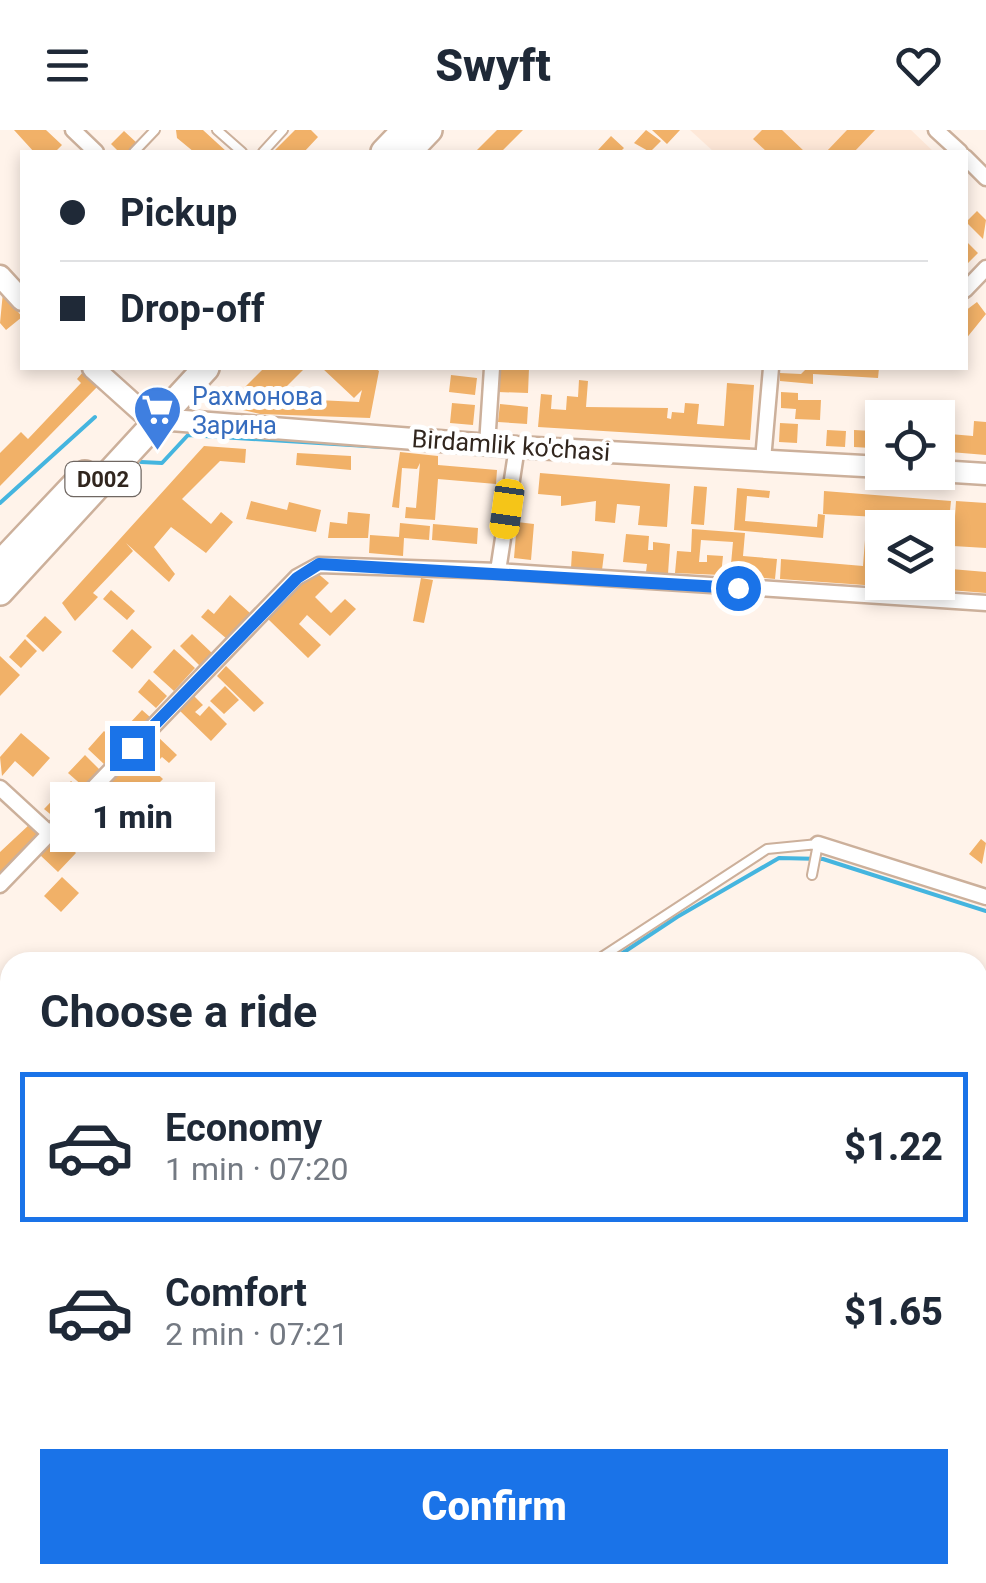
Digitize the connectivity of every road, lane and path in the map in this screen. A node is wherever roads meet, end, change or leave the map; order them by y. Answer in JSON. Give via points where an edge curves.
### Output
{"nodes":[{"id":1,"x":73,"y":130,"type":"edge"},
{"id":2,"x":155,"y":130,"type":"edge"},
{"id":3,"x":217,"y":130,"type":"edge"},
{"id":4,"x":283,"y":130,"type":"edge"},
{"id":5,"x":405,"y":130,"type":"edge"},
{"id":6,"x":429,"y":130,"type":"edge"},
{"id":7,"x":936,"y":130,"type":"edge"},
{"id":8,"x":94,"y":150,"type":"edge"},
{"id":9,"x":136,"y":150,"type":"edge"},
{"id":10,"x":240,"y":150,"type":"edge"},
{"id":11,"x":264,"y":150,"type":"edge"},
{"id":12,"x":386,"y":150,"type":"edge"},
{"id":13,"x":410,"y":150,"type":"edge"},
{"id":14,"x":957,"y":150,"type":"edge"},
{"id":15,"x":986,"y":268,"type":"edge"},
{"id":16,"x":0,"y":276,"type":"edge"},
{"id":17,"x":968,"y":287,"type":"edge"},
{"id":18,"x":20,"y":298,"type":"edge"},
{"id":19,"x":95,"y":370,"type":"edge"},
{"id":20,"x":182,"y":370,"type":"edge"},
{"id":21,"x":204,"y":370,"type":"edge"},
{"id":22,"x":492,"y":370,"type":"edge"},
{"id":23,"x":770,"y":370,"type":"edge"},
{"id":24,"x":150,"y":415,"type":"junction"},
{"id":25,"x":487,"y":444,"type":"junction"},
{"id":26,"x":517,"y":447,"type":"junction"},
{"id":27,"x":763,"y":460,"type":"junction"},
{"id":28,"x":865,"y":466,"type":"edge"},
{"id":29,"x":955,"y":471,"type":"edge"},
{"id":30,"x":986,"y":474,"type":"edge"},
{"id":31,"x":0,"y":564,"type":"edge"},
{"id":32,"x":498,"y":571,"type":"junction"},
{"id":33,"x":0,"y":592,"type":"edge"},
{"id":34,"x":986,"y":603,"type":"edge"},
{"id":35,"x":0,"y":788,"type":"edge"},
{"id":36,"x":50,"y":834,"type":"junction"},
{"id":37,"x":818,"y":844,"type":"junction"},
{"id":38,"x":812,"y":875,"type":"dead end"},
{"id":39,"x":0,"y":885,"type":"edge"},
{"id":40,"x":986,"y":896,"type":"edge"},
{"id":41,"x":609,"y":952,"type":"edge"}],
"edges":[{"from":1,"to":8,"type":"street"},
{"from":2,"to":9,"type":"lane"},
{"from":3,"to":10,"type":"lane"},
{"from":4,"to":11,"type":"lane"},
{"from":5,"to":12,"type":"highway"},
{"from":6,"to":13,"type":"highway"},
{"from":7,"to":14,"type":"street"},
{"from":15,"to":17,"type":"street"},
{"from":16,"to":18,"type":"street"},
{"from":19,"to":24,"type":"street"},
{"from":20,"to":24,"type":"highway","number":"D002"},
{"from":21,"to":24,"type":"highway","number":"D002"},
{"from":22,"to":25,"type":"street"},
{"from":23,"to":27,"type":"street"},
{"from":24,"to":25,"type":"street","name":"Birdamlik ko'chasi"},
{"from":24,"to":31,"type":"highway","number":"D002"},
{"from":24,"to":33,"type":"highway","number":"D002"},
{"from":25,"to":26,"type":"street","name":"Birdamlik ko'chasi"},
{"from":26,"to":27,"type":"street","name":"Birdamlik ko'chasi"},
{"from":26,"to":32,"type":"street"},
{"from":27,"to":28,"type":"street","name":"Birdamlik ko'chasi"},
{"from":29,"to":30,"type":"street"},
{"from":32,"to":34,"type":"street"},
{"from":32,"to":36,"type":"street","via":[[332,564],[308,569]]},
{"from":35,"to":36,"type":"street"},
{"from":36,"to":39,"type":"street"},
{"from":37,"to":38,"type":"lane"},
{"from":37,"to":40,"type":"street"},
{"from":37,"to":41,"type":"lane","via":[[767,849]]}]}
